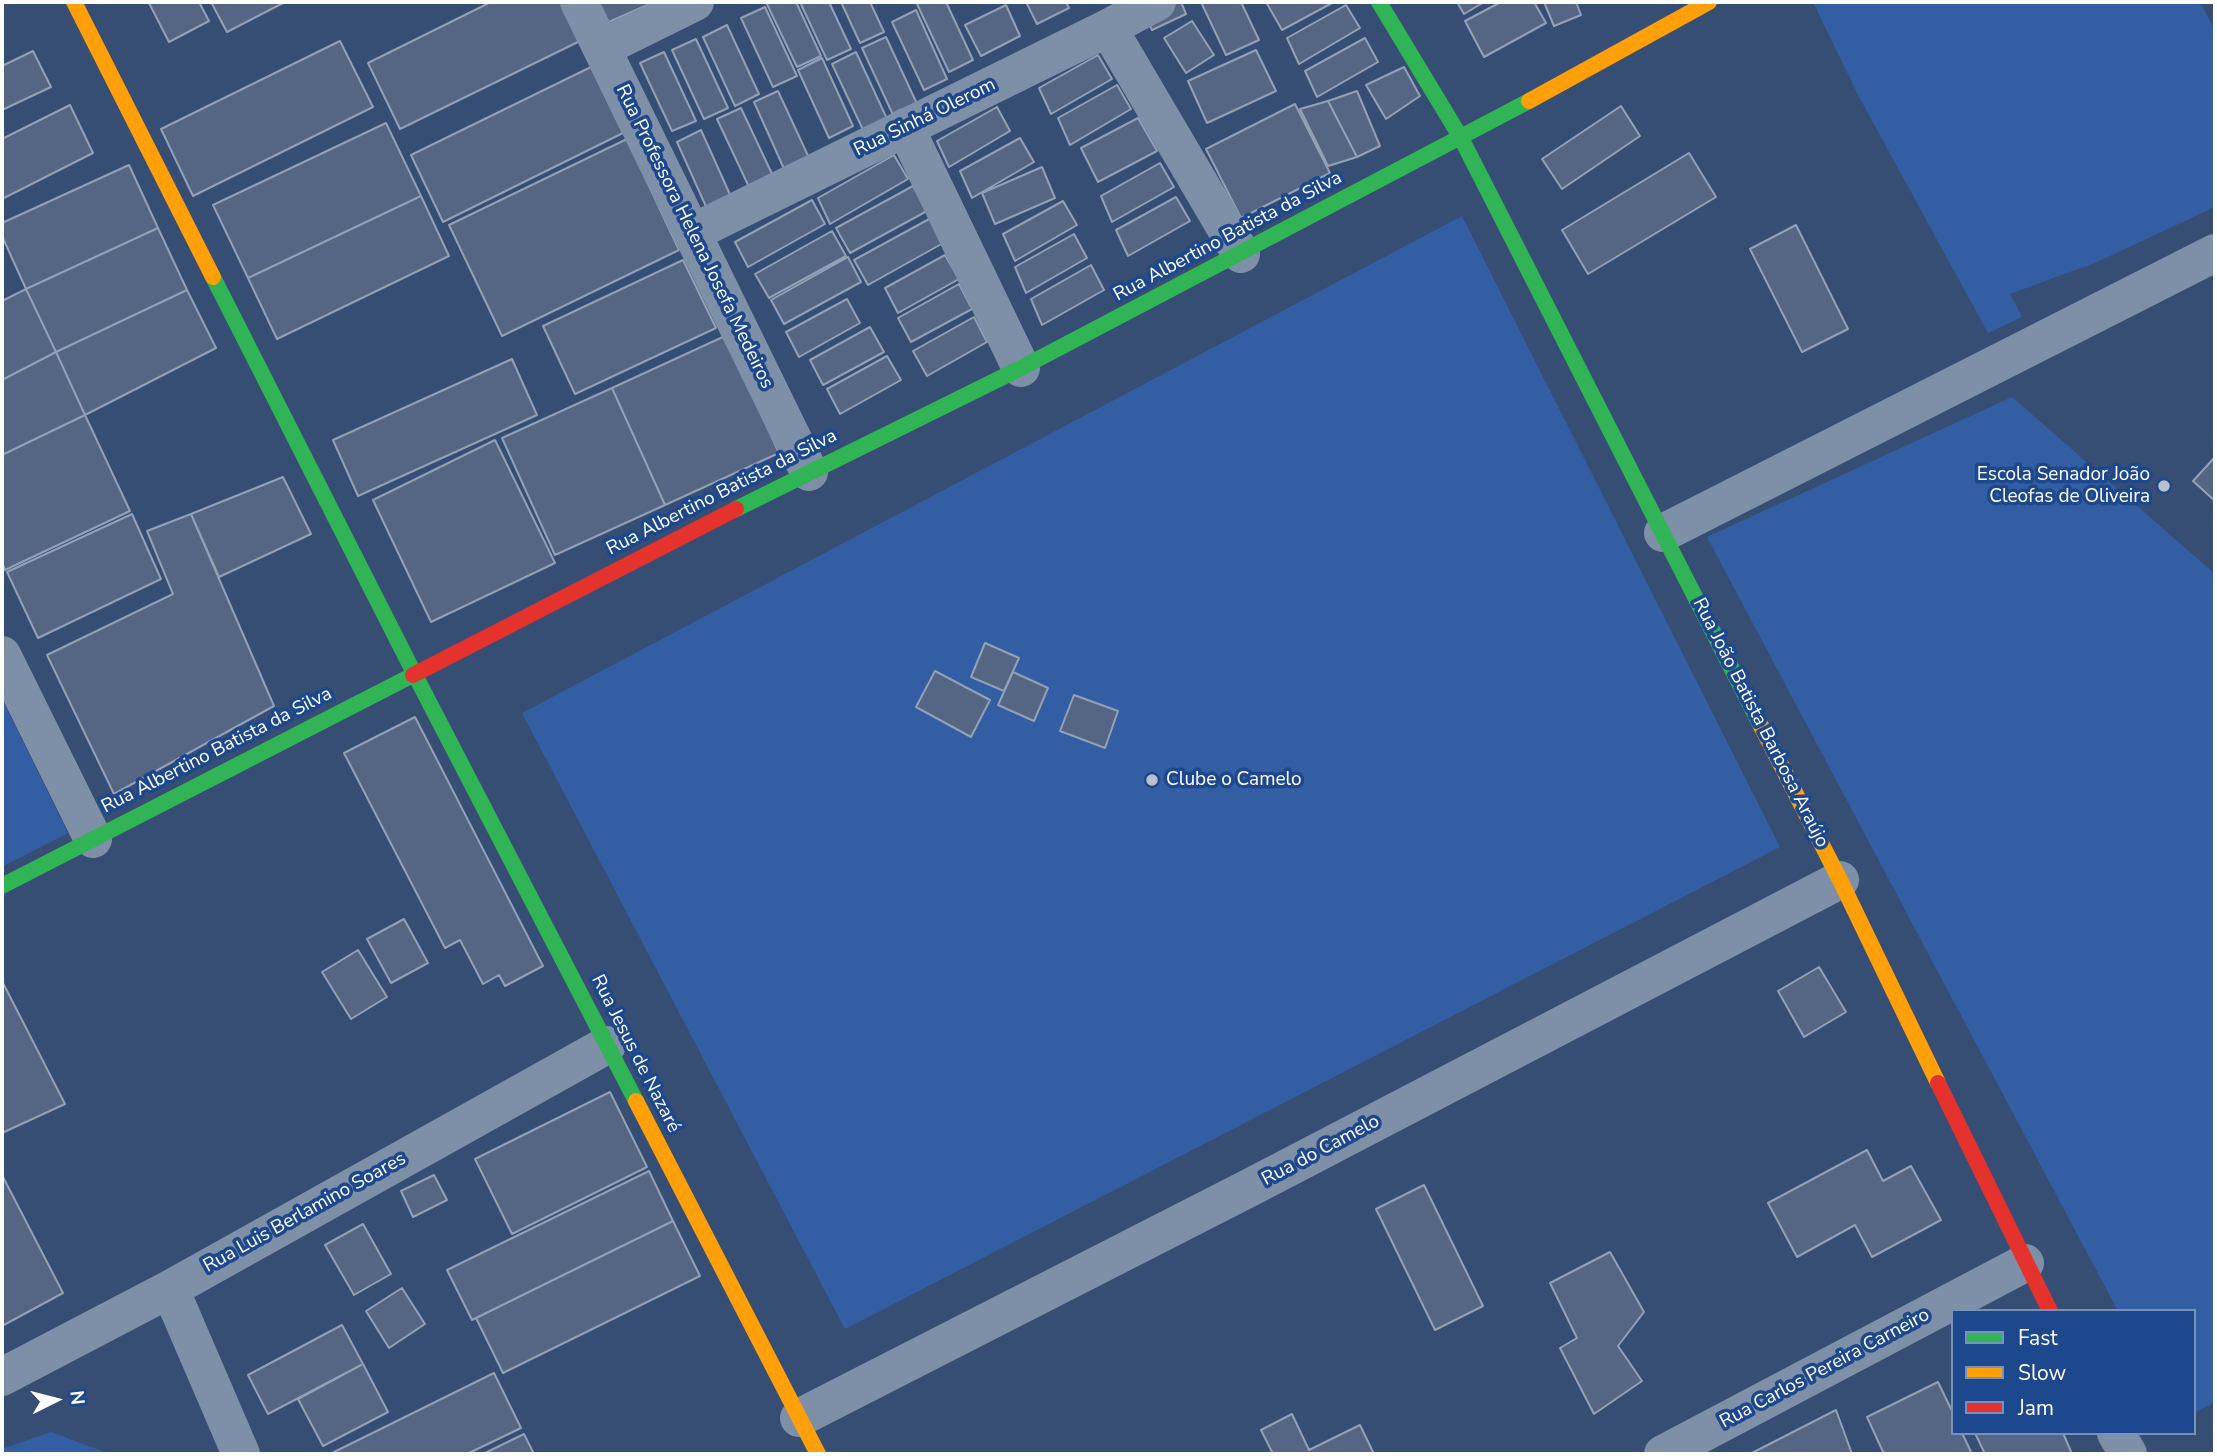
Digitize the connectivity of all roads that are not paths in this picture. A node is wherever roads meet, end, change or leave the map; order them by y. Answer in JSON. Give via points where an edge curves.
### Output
{"nodes":[{"id":1,"x":74,"y":2,"type":"edge"},
{"id":2,"x":579,"y":2,"type":"edge"},
{"id":3,"x":695,"y":2,"type":"edge"},
{"id":4,"x":1157,"y":2,"type":"edge"},
{"id":5,"x":1379,"y":2,"type":"edge"},
{"id":6,"x":1709,"y":2,"type":"edge"},
{"id":7,"x":1108,"y":28,"type":"junction"},
{"id":8,"x":602,"y":48,"type":"junction"},
{"id":9,"x":905,"y":127,"type":"junction"},
{"id":10,"x":1461,"y":138,"type":"junction"},
{"id":11,"x":692,"y":233,"type":"junction"},
{"id":12,"x":2215,"y":253,"type":"edge"},
{"id":13,"x":1241,"y":254,"type":"junction"},
{"id":14,"x":1021,"y":368,"type":"junction"},
{"id":15,"x":809,"y":472,"type":"junction"},
{"id":16,"x":1663,"y":533,"type":"junction"},
{"id":17,"x":2,"y":655,"type":"edge"},
{"id":18,"x":414,"y":673,"type":"junction"},
{"id":19,"x":93,"y":839,"type":"junction"},
{"id":20,"x":1840,"y":880,"type":"junction"},
{"id":21,"x":2,"y":886,"type":"edge"},
{"id":22,"x":607,"y":1045,"type":"junction"},
{"id":23,"x":2025,"y":1263,"type":"junction"},
{"id":24,"x":170,"y":1289,"type":"junction"},
{"id":25,"x":2049,"y":1309,"type":"edge"},
{"id":26,"x":2,"y":1377,"type":"edge"},
{"id":27,"x":799,"y":1418,"type":"junction"},
{"id":28,"x":2117,"y":1435,"type":"edge"},
{"id":29,"x":241,"y":1454,"type":"edge"},
{"id":30,"x":818,"y":1454,"type":"edge"},
{"id":31,"x":1663,"y":1454,"type":"edge"},
{"id":32,"x":2128,"y":1454,"type":"edge"}],
"edges":[{"from":1,"to":18,"type":"street","name":"Rua Jesus de Nazaré"},
{"from":2,"to":8,"type":"street","name":"Rua Professora Helena Josefa Medeiros"},
{"from":3,"to":8,"type":"street"},
{"from":4,"to":7,"type":"street","name":"Rua Sinhá Olerom"},
{"from":5,"to":10,"type":"street","name":"Rua João Batista Barbosa Araújo"},
{"from":6,"to":10,"type":"street","name":"Rua Albertino Batista da Silva"},
{"from":7,"to":9,"type":"street","name":"Rua Sinhá Olerom"},
{"from":7,"to":13,"type":"street"},
{"from":8,"to":11,"type":"street","name":"Rua Professora Helena Josefa Medeiros"},
{"from":9,"to":11,"type":"street","name":"Rua Sinhá Olerom"},
{"from":9,"to":14,"type":"street"},
{"from":10,"to":13,"type":"street","name":"Rua Albertino Batista da Silva"},
{"from":10,"to":16,"type":"street","name":"Rua João Batista Barbosa Araújo"},
{"from":11,"to":15,"type":"street","name":"Rua Professora Helena Josefa Medeiros"},
{"from":12,"to":16,"type":"street"},
{"from":13,"to":14,"type":"street","name":"Rua Albertino Batista da Silva"},
{"from":14,"to":15,"type":"street","name":"Rua Albertino Batista da Silva"},
{"from":15,"to":18,"type":"street","name":"Rua Albertino Batista da Silva"},
{"from":16,"to":20,"type":"street","name":"Rua João Batista Barbosa Araújo"},
{"from":17,"to":19,"type":"street"},
{"from":18,"to":19,"type":"street","name":"Rua Albertino Batista da Silva"},
{"from":18,"to":22,"type":"street","name":"Rua Jesus de Nazaré"},
{"from":19,"to":21,"type":"street","name":"Rua Albertino Batista da Silva"},
{"from":20,"to":23,"type":"street","name":"Rua João Batista Barbosa Araújo"},
{"from":20,"to":27,"type":"street","name":"Rua do Camelo"},
{"from":22,"to":24,"type":"street","name":"Rua Luis Berlamino Soares"},
{"from":22,"to":27,"type":"street","name":"Rua Jesus de Nazaré"},
{"from":23,"to":25,"type":"street","name":"Rua João Batista Barbosa Araújo"},
{"from":23,"to":31,"type":"street","name":"Rua Carlos Pereira Carneiro"},
{"from":24,"to":26,"type":"street","name":"Rua Luis Berlamino Soares"},
{"from":24,"to":29,"type":"street"},
{"from":27,"to":30,"type":"street","name":"Rua Jesus de Nazaré"},
{"from":28,"to":32,"type":"street"}]}
